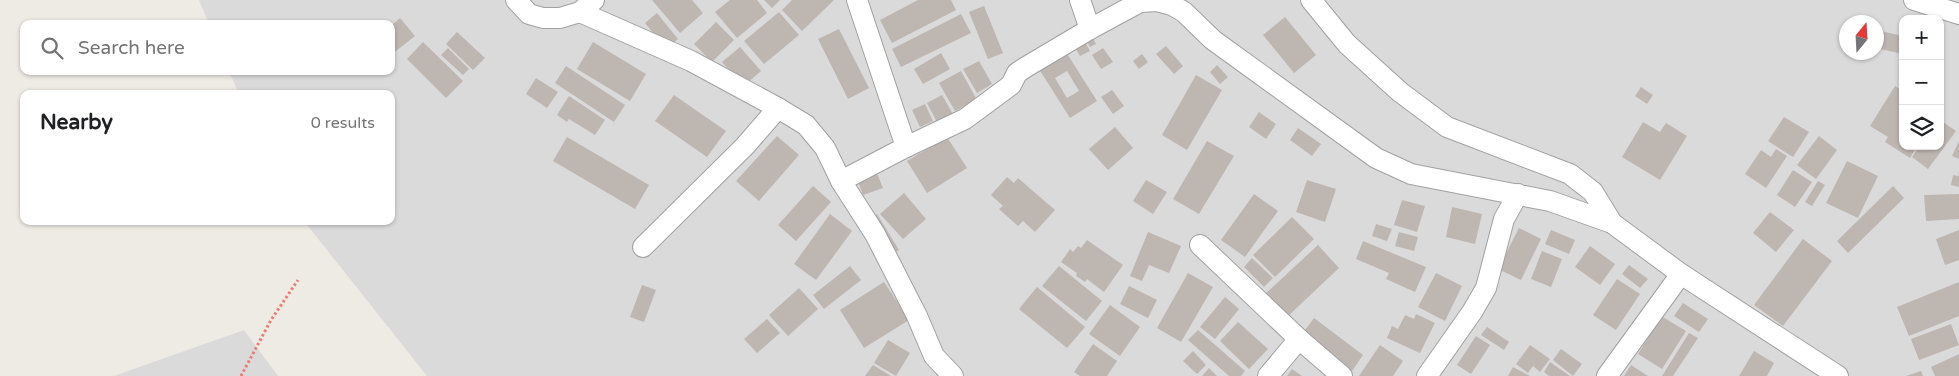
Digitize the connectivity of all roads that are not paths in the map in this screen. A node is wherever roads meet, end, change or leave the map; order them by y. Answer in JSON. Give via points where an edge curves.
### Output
{"nodes":[{"id":1,"x":516,"y":0,"type":"edge"},
{"id":2,"x":857,"y":0,"type":"edge"},
{"id":3,"x":1080,"y":0,"type":"edge"},
{"id":4,"x":1311,"y":0,"type":"edge"},
{"id":5,"x":1914,"y":0,"type":"edge"},
{"id":6,"x":587,"y":6,"type":"edge"},
{"id":7,"x":1959,"y":14,"type":"edge"},
{"id":8,"x":1090,"y":29,"type":"junction"},
{"id":9,"x":778,"y":108,"type":"junction"},
{"id":10,"x":906,"y":147,"type":"junction"},
{"id":11,"x":841,"y":180,"type":"junction"},
{"id":12,"x":1518,"y":194,"type":"junction"},
{"id":13,"x":1612,"y":223,"type":"junction"},
{"id":14,"x":1200,"y":246,"type":"dead end"},
{"id":15,"x":643,"y":247,"type":"dead end"},
{"id":16,"x":1681,"y":274,"type":"junction"},
{"id":17,"x":1299,"y":339,"type":"junction"},
{"id":18,"x":953,"y":376,"type":"edge"},
{"id":19,"x":1268,"y":376,"type":"edge"},
{"id":20,"x":1342,"y":376,"type":"edge"},
{"id":21,"x":1427,"y":376,"type":"edge"},
{"id":22,"x":1607,"y":376,"type":"edge"},
{"id":23,"x":1838,"y":376,"type":"edge"}],
"edges":[{"from":1,"to":6,"type":"street","via":[[529,14],[543,18],[560,18]]},
{"from":2,"to":10,"type":"street"},
{"from":3,"to":8,"type":"street"},
{"from":4,"to":13,"type":"street","via":[[1347,44],[1400,92],[1447,127],[1570,174],[1593,192]]},
{"from":5,"to":7,"type":"street"},
{"from":6,"to":9,"type":"street"},
{"from":8,"to":10,"type":"street","via":[[1017,73],[1011,84],[965,119]]},
{"from":8,"to":12,"type":"street","via":[[1140,2],[1157,1],[1172,5],[1213,40],[1376,158],[1411,174]]},
{"from":9,"to":11,"type":"street","via":[[806,125],[825,148]]},
{"from":9,"to":15,"type":"street","via":[[745,146]]},
{"from":10,"to":11,"type":"street"},
{"from":11,"to":18,"type":"street","via":[[875,234],[934,356]]},
{"from":12,"to":13,"type":"street"},
{"from":12,"to":21,"type":"street","via":[[1504,219],[1486,288]]},
{"from":13,"to":16,"type":"street"},
{"from":14,"to":17,"type":"street"},
{"from":16,"to":22,"type":"street"},
{"from":16,"to":23,"type":"street"},
{"from":17,"to":19,"type":"street"},
{"from":17,"to":20,"type":"street"}]}
